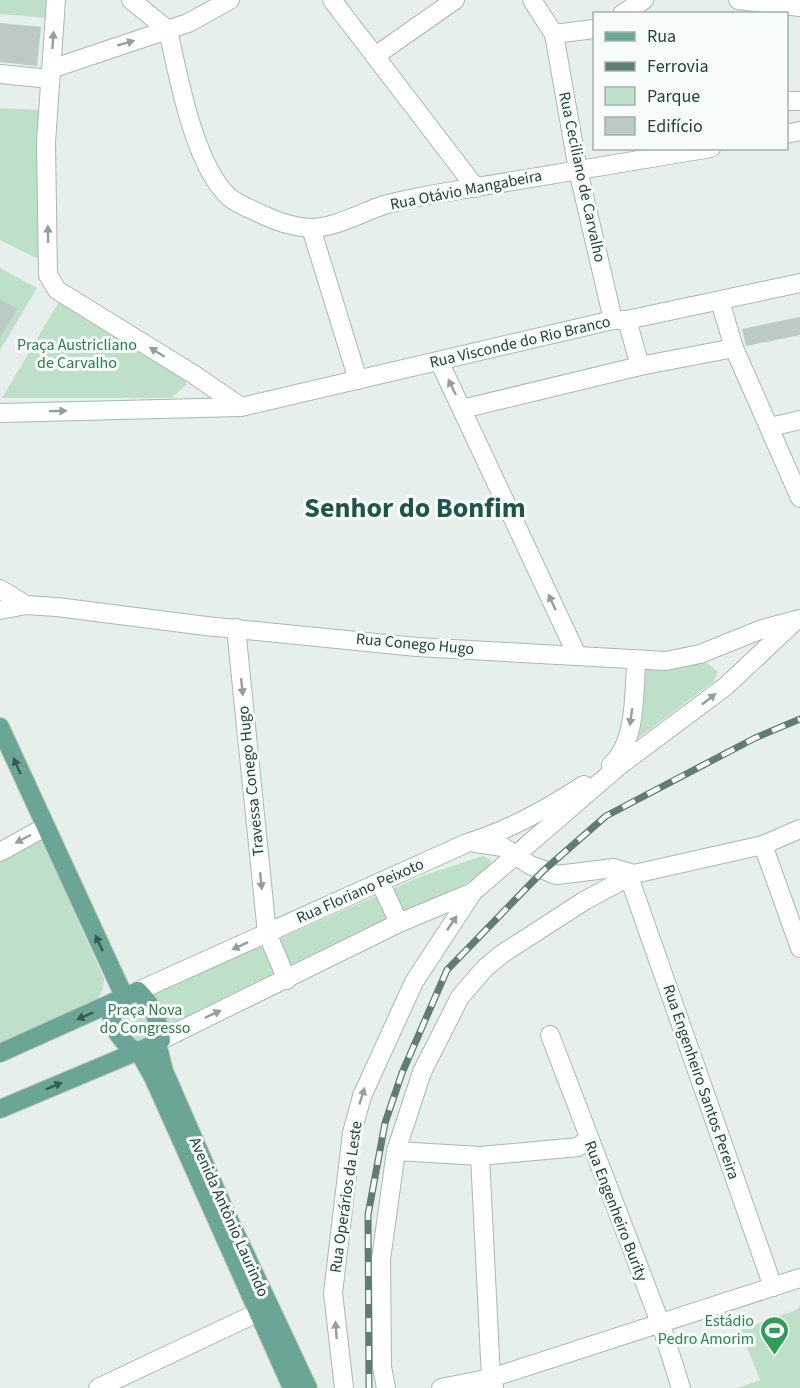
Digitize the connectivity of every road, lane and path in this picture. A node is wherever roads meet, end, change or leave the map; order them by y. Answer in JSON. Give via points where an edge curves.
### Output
{"nodes":[{"id":1,"x":56,"y":0,"type":"edge"},
{"id":2,"x":131,"y":0,"type":"edge"},
{"id":3,"x":230,"y":0,"type":"edge"},
{"id":4,"x":332,"y":0,"type":"edge"},
{"id":5,"x":455,"y":0,"type":"edge"},
{"id":6,"x":532,"y":0,"type":"edge"},
{"id":7,"x":644,"y":0,"type":"edge"},
{"id":8,"x":738,"y":0,"type":"edge"},
{"id":9,"x":800,"y":7,"type":"edge"},
{"id":10,"x":625,"y":12,"type":"edge"},
{"id":11,"x":593,"y":29,"type":"edge"},
{"id":12,"x":168,"y":30,"type":"junction"},
{"id":13,"x":554,"y":34,"type":"junction"},
{"id":14,"x":375,"y":56,"type":"junction"},
{"id":15,"x":0,"y":74,"type":"edge"},
{"id":16,"x":50,"y":74,"type":"junction"},
{"id":17,"x":699,"y":150,"type":"edge"},
{"id":18,"x":578,"y":170,"type":"junction"},
{"id":19,"x":476,"y":188,"type":"junction"},
{"id":20,"x":310,"y":228,"type":"junction"},
{"id":21,"x":800,"y":283,"type":"edge"},
{"id":22,"x":720,"y":301,"type":"junction"},
{"id":23,"x":620,"y":320,"type":"junction"},
{"id":24,"x":734,"y":348,"type":"junction"},
{"id":25,"x":439,"y":361,"type":"junction"},
{"id":26,"x":640,"y":366,"type":"junction"},
{"id":27,"x":193,"y":374,"type":"junction"},
{"id":28,"x":358,"y":380,"type":"junction"},
{"id":29,"x":241,"y":407,"type":"junction"},
{"id":30,"x":176,"y":408,"type":"junction"},
{"id":31,"x":462,"y":409,"type":"junction"},
{"id":32,"x":0,"y":413,"type":"edge"},
{"id":33,"x":800,"y":420,"type":"edge"},
{"id":34,"x":770,"y":427,"type":"junction"},
{"id":35,"x":800,"y":498,"type":"edge"},
{"id":36,"x":0,"y":589,"type":"edge"},
{"id":37,"x":26,"y":605,"type":"junction"},
{"id":38,"x":0,"y":610,"type":"edge"},
{"id":39,"x":800,"y":619,"type":"edge"},
{"id":40,"x":236,"y":628,"type":"junction"},
{"id":41,"x":713,"y":649,"type":"junction"},
{"id":42,"x":577,"y":655,"type":"junction"},
{"id":43,"x":640,"y":660,"type":"junction"},
{"id":44,"x":751,"y":661,"type":"junction"},
{"id":45,"x":0,"y":727,"type":"edge"},
{"id":46,"x":45,"y":827,"type":"junction"},
{"id":47,"x":800,"y":830,"type":"edge"},
{"id":48,"x":467,"y":843,"type":"junction"},
{"id":49,"x":763,"y":845,"type":"junction"},
{"id":50,"x":0,"y":852,"type":"edge"},
{"id":51,"x":516,"y":854,"type":"junction"},
{"id":52,"x":631,"y":876,"type":"junction"},
{"id":53,"x":380,"y":882,"type":"junction"},
{"id":54,"x":473,"y":892,"type":"junction"},
{"id":55,"x":399,"y":923,"type":"junction"},
{"id":56,"x":267,"y":933,"type":"junction"},
{"id":57,"x":800,"y":948,"type":"edge"},
{"id":58,"x":287,"y":980,"type":"junction"},
{"id":59,"x":125,"y":996,"type":"junction"},
{"id":60,"x":550,"y":1035,"type":"dead end"},
{"id":61,"x":159,"y":1041,"type":"junction"},
{"id":62,"x":136,"y":1051,"type":"junction"},
{"id":63,"x":0,"y":1053,"type":"edge"},
{"id":64,"x":0,"y":1109,"type":"edge"},
{"id":65,"x":588,"y":1139,"type":"junction"},
{"id":66,"x":396,"y":1151,"type":"junction"},
{"id":67,"x":480,"y":1156,"type":"junction"},
{"id":68,"x":800,"y":1278,"type":"edge"},
{"id":69,"x":773,"y":1287,"type":"junction"},
{"id":70,"x":262,"y":1307,"type":"junction"},
{"id":71,"x":661,"y":1325,"type":"junction"},
{"id":72,"x":493,"y":1383,"type":"edge"},
{"id":73,"x":98,"y":1388,"type":"edge"},
{"id":74,"x":292,"y":1388,"type":"edge"},
{"id":75,"x":308,"y":1388,"type":"edge"},
{"id":76,"x":344,"y":1388,"type":"edge"},
{"id":77,"x":386,"y":1388,"type":"edge"},
{"id":78,"x":441,"y":1388,"type":"edge"},
{"id":79,"x":681,"y":1388,"type":"edge"}],
"edges":[{"from":16,"to":1,"type":"street","one_way":true},
{"from":2,"to":12,"type":"street"},
{"from":3,"to":12,"type":"street","via":[[213,12]]},
{"from":4,"to":14,"type":"street"},
{"from":5,"to":14,"type":"street"},
{"from":6,"to":13,"type":"street"},
{"from":7,"to":10,"type":"street"},
{"from":8,"to":9,"type":"street"},
{"from":11,"to":13,"type":"street"},
{"from":16,"to":12,"type":"street","one_way":true},
{"from":12,"to":20,"type":"street","name":"Rua Otávio Mangabeira","via":[[198,140],[219,185],[230,198],[267,217]]},
{"from":13,"to":18,"type":"street","name":"Rua Ceciliano de Carvalho"},
{"from":14,"to":19,"type":"street"},
{"from":15,"to":16,"type":"street"},
{"from":27,"to":16,"type":"street","one_way":true,"via":[[57,290],[51,282],[46,142]]},
{"from":17,"to":18,"type":"street","name":"Rua Otávio Mangabeira"},
{"from":18,"to":19,"type":"street","name":"Rua Otávio Mangabeira"},
{"from":18,"to":23,"type":"street","name":"Rua Ceciliano de Carvalho"},
{"from":19,"to":20,"type":"street","name":"Rua Otávio Mangabeira","via":[[385,205]]},
{"from":20,"to":28,"type":"street"},
{"from":21,"to":22,"type":"street","name":"Rua Visconde do Rio Branco"},
{"from":22,"to":23,"type":"street","name":"Rua Visconde do Rio Branco"},
{"from":22,"to":24,"type":"street"},
{"from":23,"to":25,"type":"street","name":"Rua Visconde do Rio Branco"},
{"from":23,"to":26,"type":"street","name":"Rua Ceciliano de Carvalho"},
{"from":24,"to":26,"type":"street"},
{"from":24,"to":34,"type":"street"},
{"from":25,"to":28,"type":"street","name":"Rua Visconde do Rio Branco"},
{"from":31,"to":25,"type":"street","one_way":true},
{"from":26,"to":31,"type":"street"},
{"from":27,"to":29,"type":"street"},
{"from":27,"to":30,"type":"street","via":[[188,396]]},
{"from":28,"to":29,"type":"street","name":"Rua Visconde do Rio Branco"},
{"from":29,"to":30,"type":"street","name":"Rua Visconde do Rio Branco"},
{"from":32,"to":30,"type":"street","name":"Rua Visconde do Rio Branco","one_way":true},
{"from":42,"to":31,"type":"street","one_way":true},
{"from":33,"to":34,"type":"street"},
{"from":34,"to":35,"type":"street"},
{"from":36,"to":37,"type":"street"},
{"from":37,"to":38,"type":"street"},
{"from":37,"to":40,"type":"street","name":"Rua Conego Hugo"},
{"from":39,"to":41,"type":"street","name":"Rua Conego Hugo"},
{"from":39,"to":44,"type":"street"},
{"from":40,"to":42,"type":"street","name":"Rua Conego Hugo","via":[[417,647]]},
{"from":40,"to":56,"type":"street","name":"Travessa Conego Hugo","one_way":true},
{"from":41,"to":43,"type":"street","name":"Rua Conego Hugo","via":[[684,659]]},
{"from":41,"to":44,"type":"street"},
{"from":42,"to":43,"type":"street","name":"Rua Conego Hugo"},
{"from":43,"to":48,"type":"street","name":"Rua Floriano Peixoto","one_way":true,"via":[[636,664],[626,743],[617,760],[542,812],[497,834]]},
{"from":51,"to":44,"type":"street","one_way":true,"via":[[619,766],[726,686]]},
{"from":46,"to":45,"type":"main road","one_way":true},
{"from":46,"to":50,"type":"street","one_way":true},
{"from":59,"to":46,"type":"main road","one_way":true},
{"from":47,"to":49,"type":"street"},
{"from":48,"to":51,"type":"street","via":[[503,847]]},
{"from":48,"to":53,"type":"street","name":"Rua Floriano Peixoto"},
{"from":49,"to":52,"type":"street"},
{"from":49,"to":57,"type":"street"},
{"from":51,"to":52,"type":"street","via":[[530,865],[557,875],[614,868],[628,870]]},
{"from":51,"to":54,"type":"street"},
{"from":52,"to":66,"type":"street","via":[[502,954],[460,997],[422,1072]]},
{"from":52,"to":69,"type":"street","name":"Rua Engenheiro Santos Pereira"},
{"from":53,"to":55,"type":"street"},
{"from":53,"to":56,"type":"street","name":"Rua Floriano Peixoto"},
{"from":54,"to":55,"type":"street"},
{"from":76,"to":54,"type":"street","name":"Rua Operários da Leste","one_way":true,"via":[[333,1293],[352,1133],[362,1096],[414,982]]},
{"from":55,"to":58,"type":"street"},
{"from":56,"to":58,"type":"street","name":"Travessa Conego Hugo"},
{"from":56,"to":59,"type":"street","name":"Rua Floriano Peixoto","one_way":true},
{"from":61,"to":58,"type":"street","one_way":true},
{"from":59,"to":61,"type":"main road","via":[[152,1006],[160,1023]]},
{"from":59,"to":62,"type":"main road","via":[[112,1008],[114,1027]]},
{"from":59,"to":63,"type":"main road","name":"Rua Floriano Peixoto","one_way":true},
{"from":60,"to":65,"type":"street","name":"Rua Engenheiro Burity"},
{"from":61,"to":62,"type":"main road"},
{"from":61,"to":70,"type":"main road","name":"Avenida Antônio Laurindo","via":[[164,1071]]},
{"from":64,"to":62,"type":"main road","one_way":true},
{"from":62,"to":70,"type":"main road","name":"Avenida Antônio Laurindo","via":[[154,1079]]},
{"from":65,"to":67,"type":"street","via":[[578,1147]]},
{"from":65,"to":71,"type":"street","name":"Rua Engenheiro Burity"},
{"from":66,"to":67,"type":"street"},
{"from":66,"to":77,"type":"street","via":[[381,1259],[382,1367]]},
{"from":67,"to":72,"type":"street"},
{"from":68,"to":69,"type":"street"},
{"from":69,"to":71,"type":"street"},
{"from":70,"to":73,"type":"street"},
{"from":70,"to":74,"type":"main road","name":"Avenida Antônio Laurindo"},
{"from":70,"to":75,"type":"main road","name":"Avenida Antônio Laurindo"},
{"from":71,"to":72,"type":"street"},
{"from":71,"to":79,"type":"street","name":"Rua Engenheiro Burity"},
{"from":72,"to":78,"type":"street"}]}
